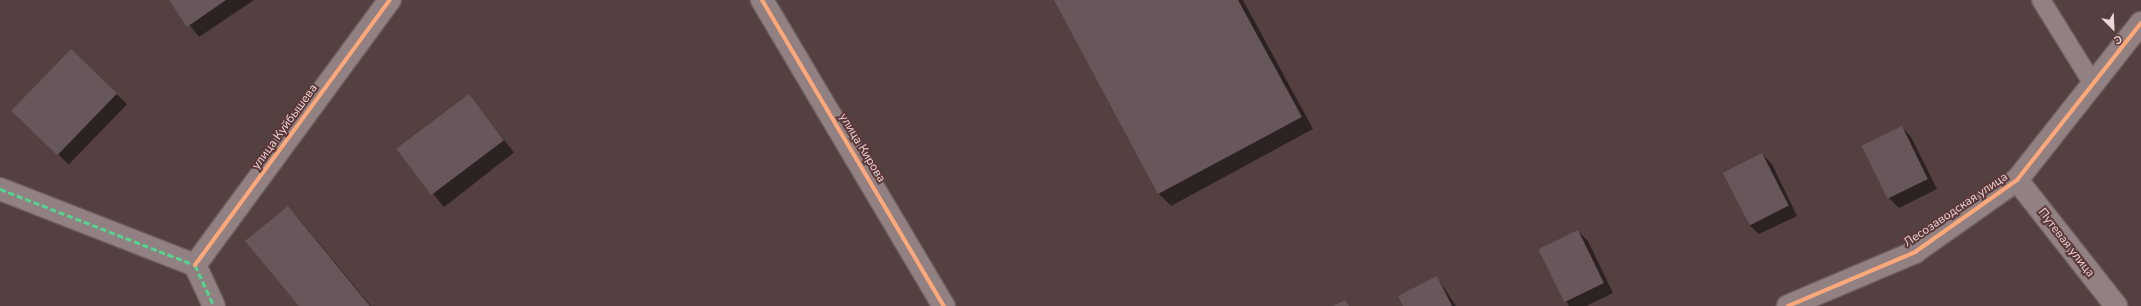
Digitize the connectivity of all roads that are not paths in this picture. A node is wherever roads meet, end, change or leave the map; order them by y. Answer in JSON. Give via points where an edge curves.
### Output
{"nodes":[{"id":1,"x":390,"y":0,"type":"edge"},
{"id":2,"x":762,"y":0,"type":"edge"},
{"id":3,"x":2041,"y":0,"type":"edge"},
{"id":4,"x":2141,"y":23,"type":"edge"},
{"id":5,"x":2093,"y":84,"type":"junction"},
{"id":6,"x":2017,"y":180,"type":"junction"},
{"id":7,"x":0,"y":189,"type":"edge"},
{"id":8,"x":194,"y":265,"type":"junction"},
{"id":9,"x":214,"y":306,"type":"edge"},
{"id":10,"x":944,"y":306,"type":"edge"},
{"id":11,"x":1788,"y":306,"type":"edge"},
{"id":12,"x":2116,"y":306,"type":"edge"}],
"edges":[{"from":1,"to":8,"type":"street","name":"улица Куйбышева"},
{"from":2,"to":10,"type":"street","name":"улица Кирова"},
{"from":3,"to":5,"type":"lane"},
{"from":4,"to":5,"type":"street","name":"Лесозаводская улица"},
{"from":5,"to":6,"type":"street","name":"Лесозаводская улица"},
{"from":6,"to":11,"type":"street","name":"Лесозаводская улица","via":[[1915,252]]},
{"from":6,"to":12,"type":"street","name":"Путевая улица"},
{"from":7,"to":8,"type":"street"},
{"from":8,"to":9,"type":"street"}]}
